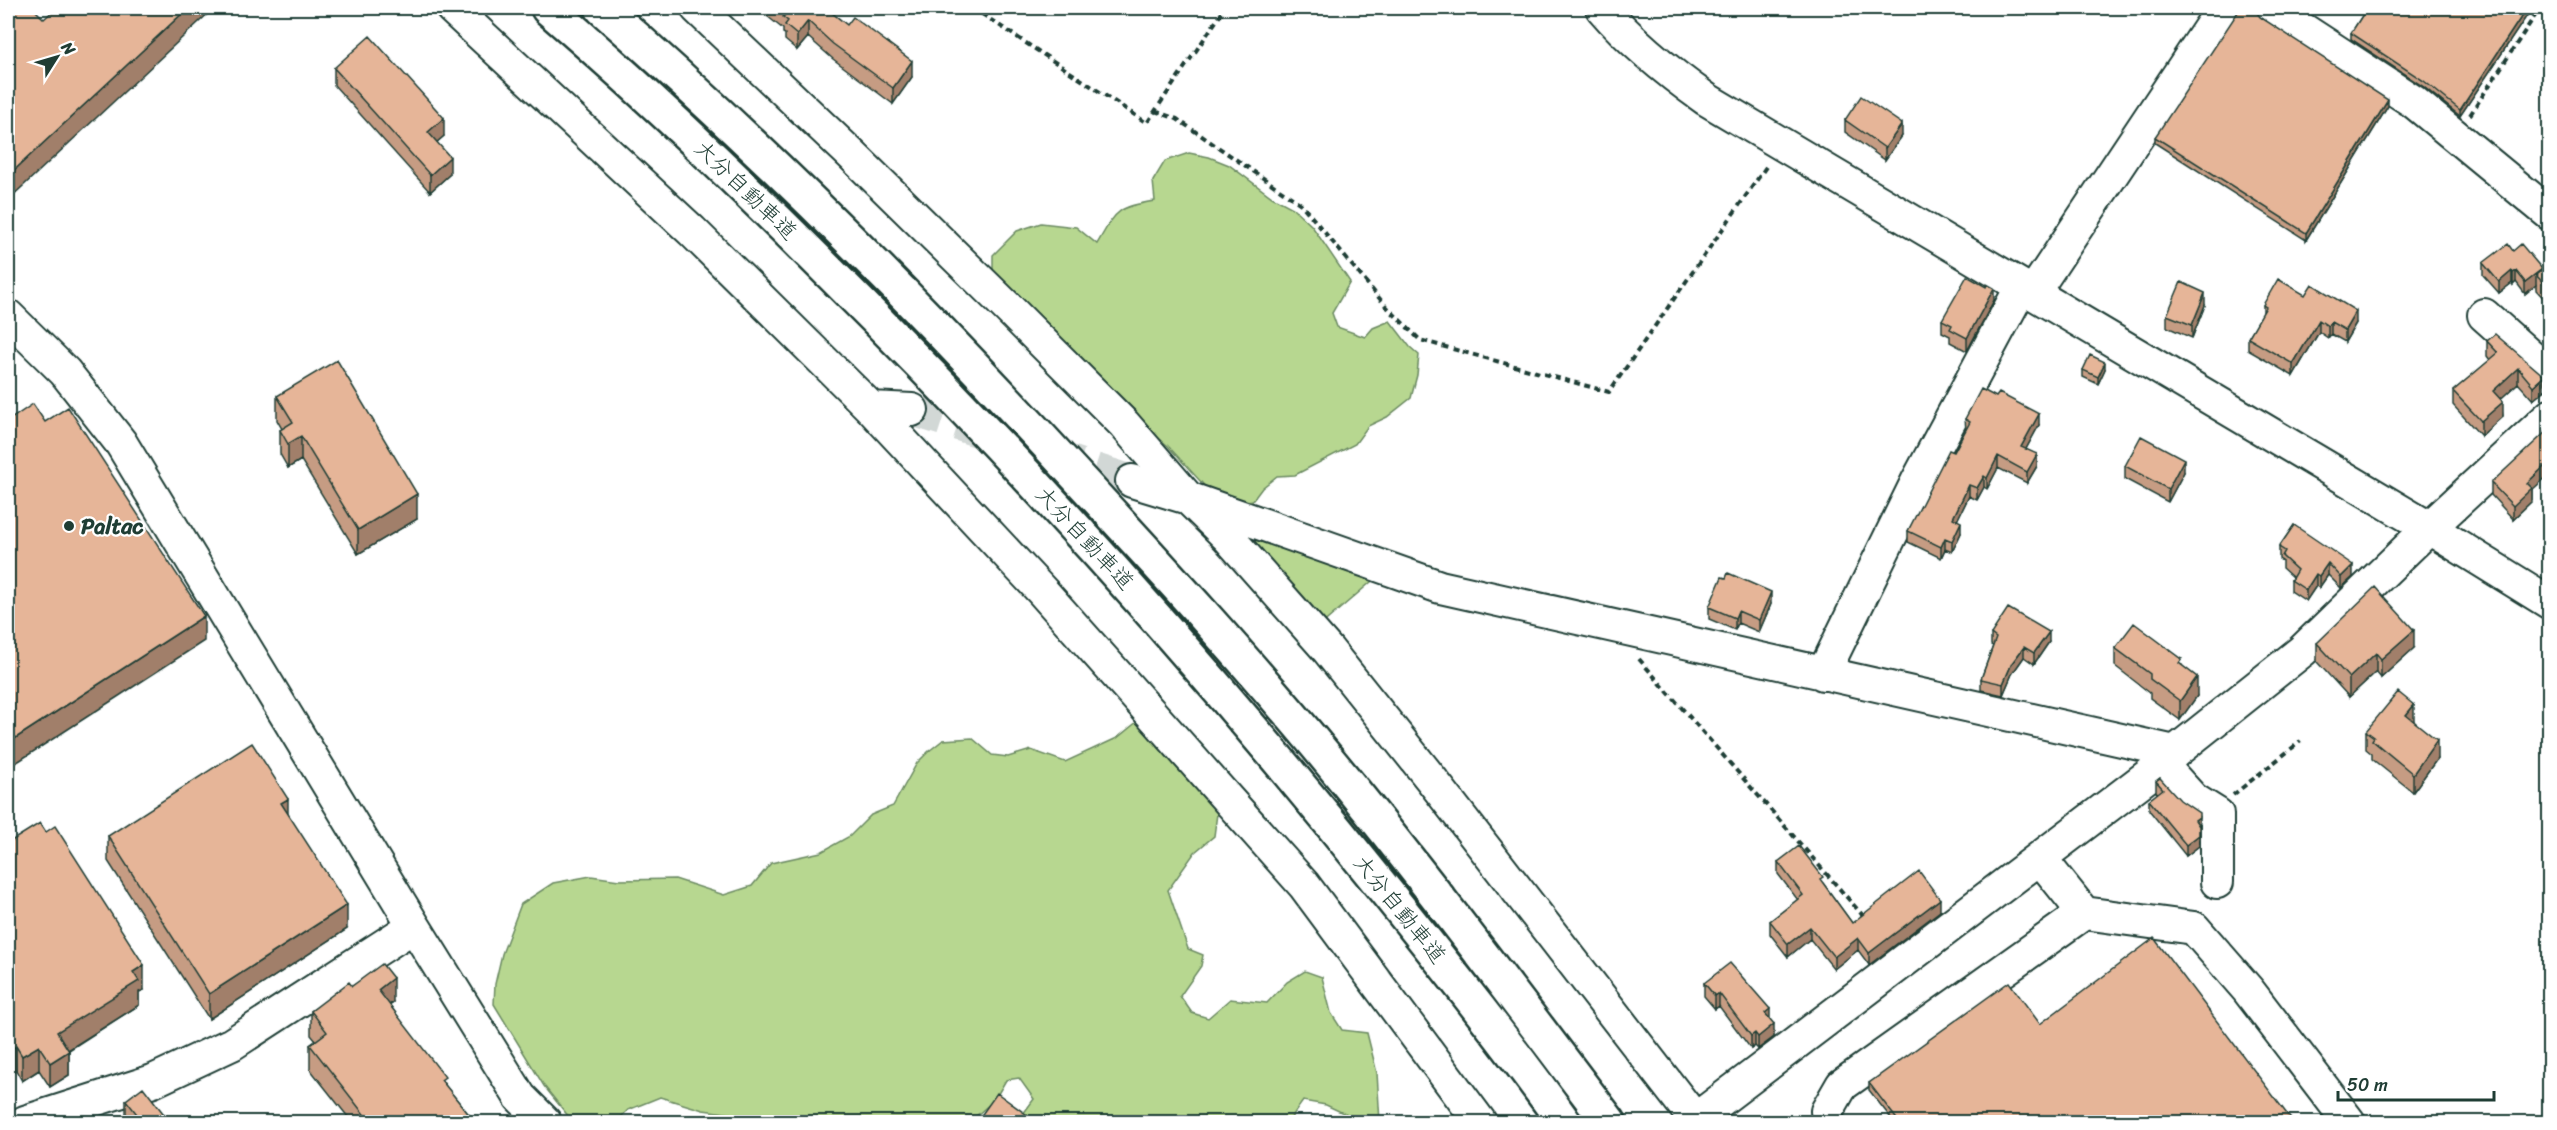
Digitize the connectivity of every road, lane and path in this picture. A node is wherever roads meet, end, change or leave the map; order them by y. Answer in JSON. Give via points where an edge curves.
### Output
{"nodes":[{"id":1,"x":548,"y":8,"type":"edge"},
{"id":2,"x":602,"y":8,"type":"edge"},
{"id":3,"x":697,"y":8,"type":"edge"},
{"id":4,"x":973,"y":8,"type":"edge"},
{"id":5,"x":1225,"y":8,"type":"edge"},
{"id":6,"x":1602,"y":8,"type":"edge"},
{"id":7,"x":2223,"y":8,"type":"edge"},
{"id":8,"x":2270,"y":8,"type":"edge"},
{"id":9,"x":2540,"y":8,"type":"edge"},
{"id":10,"x":461,"y":10,"type":"edge"},
{"id":11,"x":1155,"y":111,"type":"junction"},
{"id":12,"x":2457,"y":138,"type":"junction"},
{"id":13,"x":1781,"y":145,"type":"junction"},
{"id":14,"x":2550,"y":213,"type":"edge"},
{"id":15,"x":2028,"y":290,"type":"junction"},
{"id":16,"x":2484,"y":315,"type":"dead end"},
{"id":17,"x":8,"y":316,"type":"edge"},
{"id":18,"x":2550,"y":374,"type":"edge"},
{"id":19,"x":871,"y":408,"type":"junction"},
{"id":20,"x":912,"y":410,"type":"tunnel mouth"},
{"id":21,"x":2550,"y":416,"type":"edge"},
{"id":22,"x":1132,"y":481,"type":"tunnel mouth"},
{"id":23,"x":1188,"y":498,"type":"junction"},
{"id":24,"x":2429,"y":528,"type":"junction"},
{"id":25,"x":2550,"y":603,"type":"edge"},
{"id":26,"x":1615,"y":627,"type":"junction"},
{"id":27,"x":1823,"y":674,"type":"junction"},
{"id":28,"x":2301,"y":741,"type":"dead end"},
{"id":29,"x":2168,"y":759,"type":"junction"},
{"id":30,"x":2217,"y":814,"type":"junction"},
{"id":31,"x":2040,"y":858,"type":"junction"},
{"id":32,"x":2217,"y":882,"type":"dead end"},
{"id":33,"x":2084,"y":913,"type":"junction"},
{"id":34,"x":414,"y":926,"type":"junction"},
{"id":35,"x":1873,"y":927,"type":"edge"},
{"id":36,"x":1827,"y":1111,"type":"dead end"},
{"id":37,"x":25,"y":1122,"type":"edge"},
{"id":38,"x":545,"y":1122,"type":"edge"},
{"id":39,"x":1480,"y":1122,"type":"edge"},
{"id":40,"x":1564,"y":1122,"type":"edge"},
{"id":41,"x":1609,"y":1122,"type":"edge"},
{"id":42,"x":1695,"y":1122,"type":"edge"},
{"id":43,"x":2349,"y":1122,"type":"edge"}],
"edges":[{"from":1,"to":40,"type":"highway","name":"大分自動車道","via":[[627,76],[763,205],[956,399],[1139,596],[1310,796],[1465,990]]},
{"from":2,"to":41,"type":"highway","name":"大分自動車道","via":[[790,181],[982,374],[1164,570],[1331,763]]},
{"from":3,"to":23,"type":"street","via":[[1091,390]]},
{"from":4,"to":11,"type":"path","via":[[1147,123]]},
{"from":5,"to":11,"type":"path"},
{"from":6,"to":13,"type":"street","via":[[1623,32],[1673,75]]},
{"from":7,"to":15,"type":"street"},
{"from":8,"to":12,"type":"street","via":[[2414,102]]},
{"from":9,"to":12,"type":"path"},
{"from":10,"to":19,"type":"street"},
{"from":11,"to":13,"type":"path","via":[[1177,119],[1301,204],[1385,304],[1420,339],[1609,392]]},
{"from":12,"to":14,"type":"street"},
{"from":13,"to":15,"type":"street"},
{"from":15,"to":24,"type":"street"},
{"from":15,"to":27,"type":"street","via":[[1918,480]]},
{"from":16,"to":18,"type":"street"},
{"from":17,"to":34,"type":"street","via":[[65,372],[121,443]]},
{"from":19,"to":20,"type":"street"},
{"from":19,"to":39,"type":"street","via":[[1043,592],[1304,885]]},
{"from":21,"to":24,"type":"street"},
{"from":22,"to":23,"type":"street"},
{"from":23,"to":26,"type":"street","via":[[1440,587]]},
{"from":23,"to":42,"type":"street","via":[[1328,650]]},
{"from":24,"to":25,"type":"street"},
{"from":24,"to":29,"type":"street","via":[[2302,651]]},
{"from":26,"to":27,"type":"street"},
{"from":26,"to":35,"type":"path","via":[[1656,680]]},
{"from":27,"to":29,"type":"street"},
{"from":28,"to":30,"type":"path","via":[[2224,802]]},
{"from":29,"to":30,"type":"street","via":[[2193,799]]},
{"from":29,"to":31,"type":"street"},
{"from":30,"to":32,"type":"street"},
{"from":31,"to":33,"type":"street"},
{"from":31,"to":42,"type":"street"},
{"from":33,"to":36,"type":"street","via":[[1842,1085]]},
{"from":33,"to":43,"type":"street","via":[[2194,927],[2248,990]]},
{"from":34,"to":37,"type":"street","via":[[232,1044],[153,1081]]},
{"from":34,"to":38,"type":"street","via":[[520,1097]]}]}
